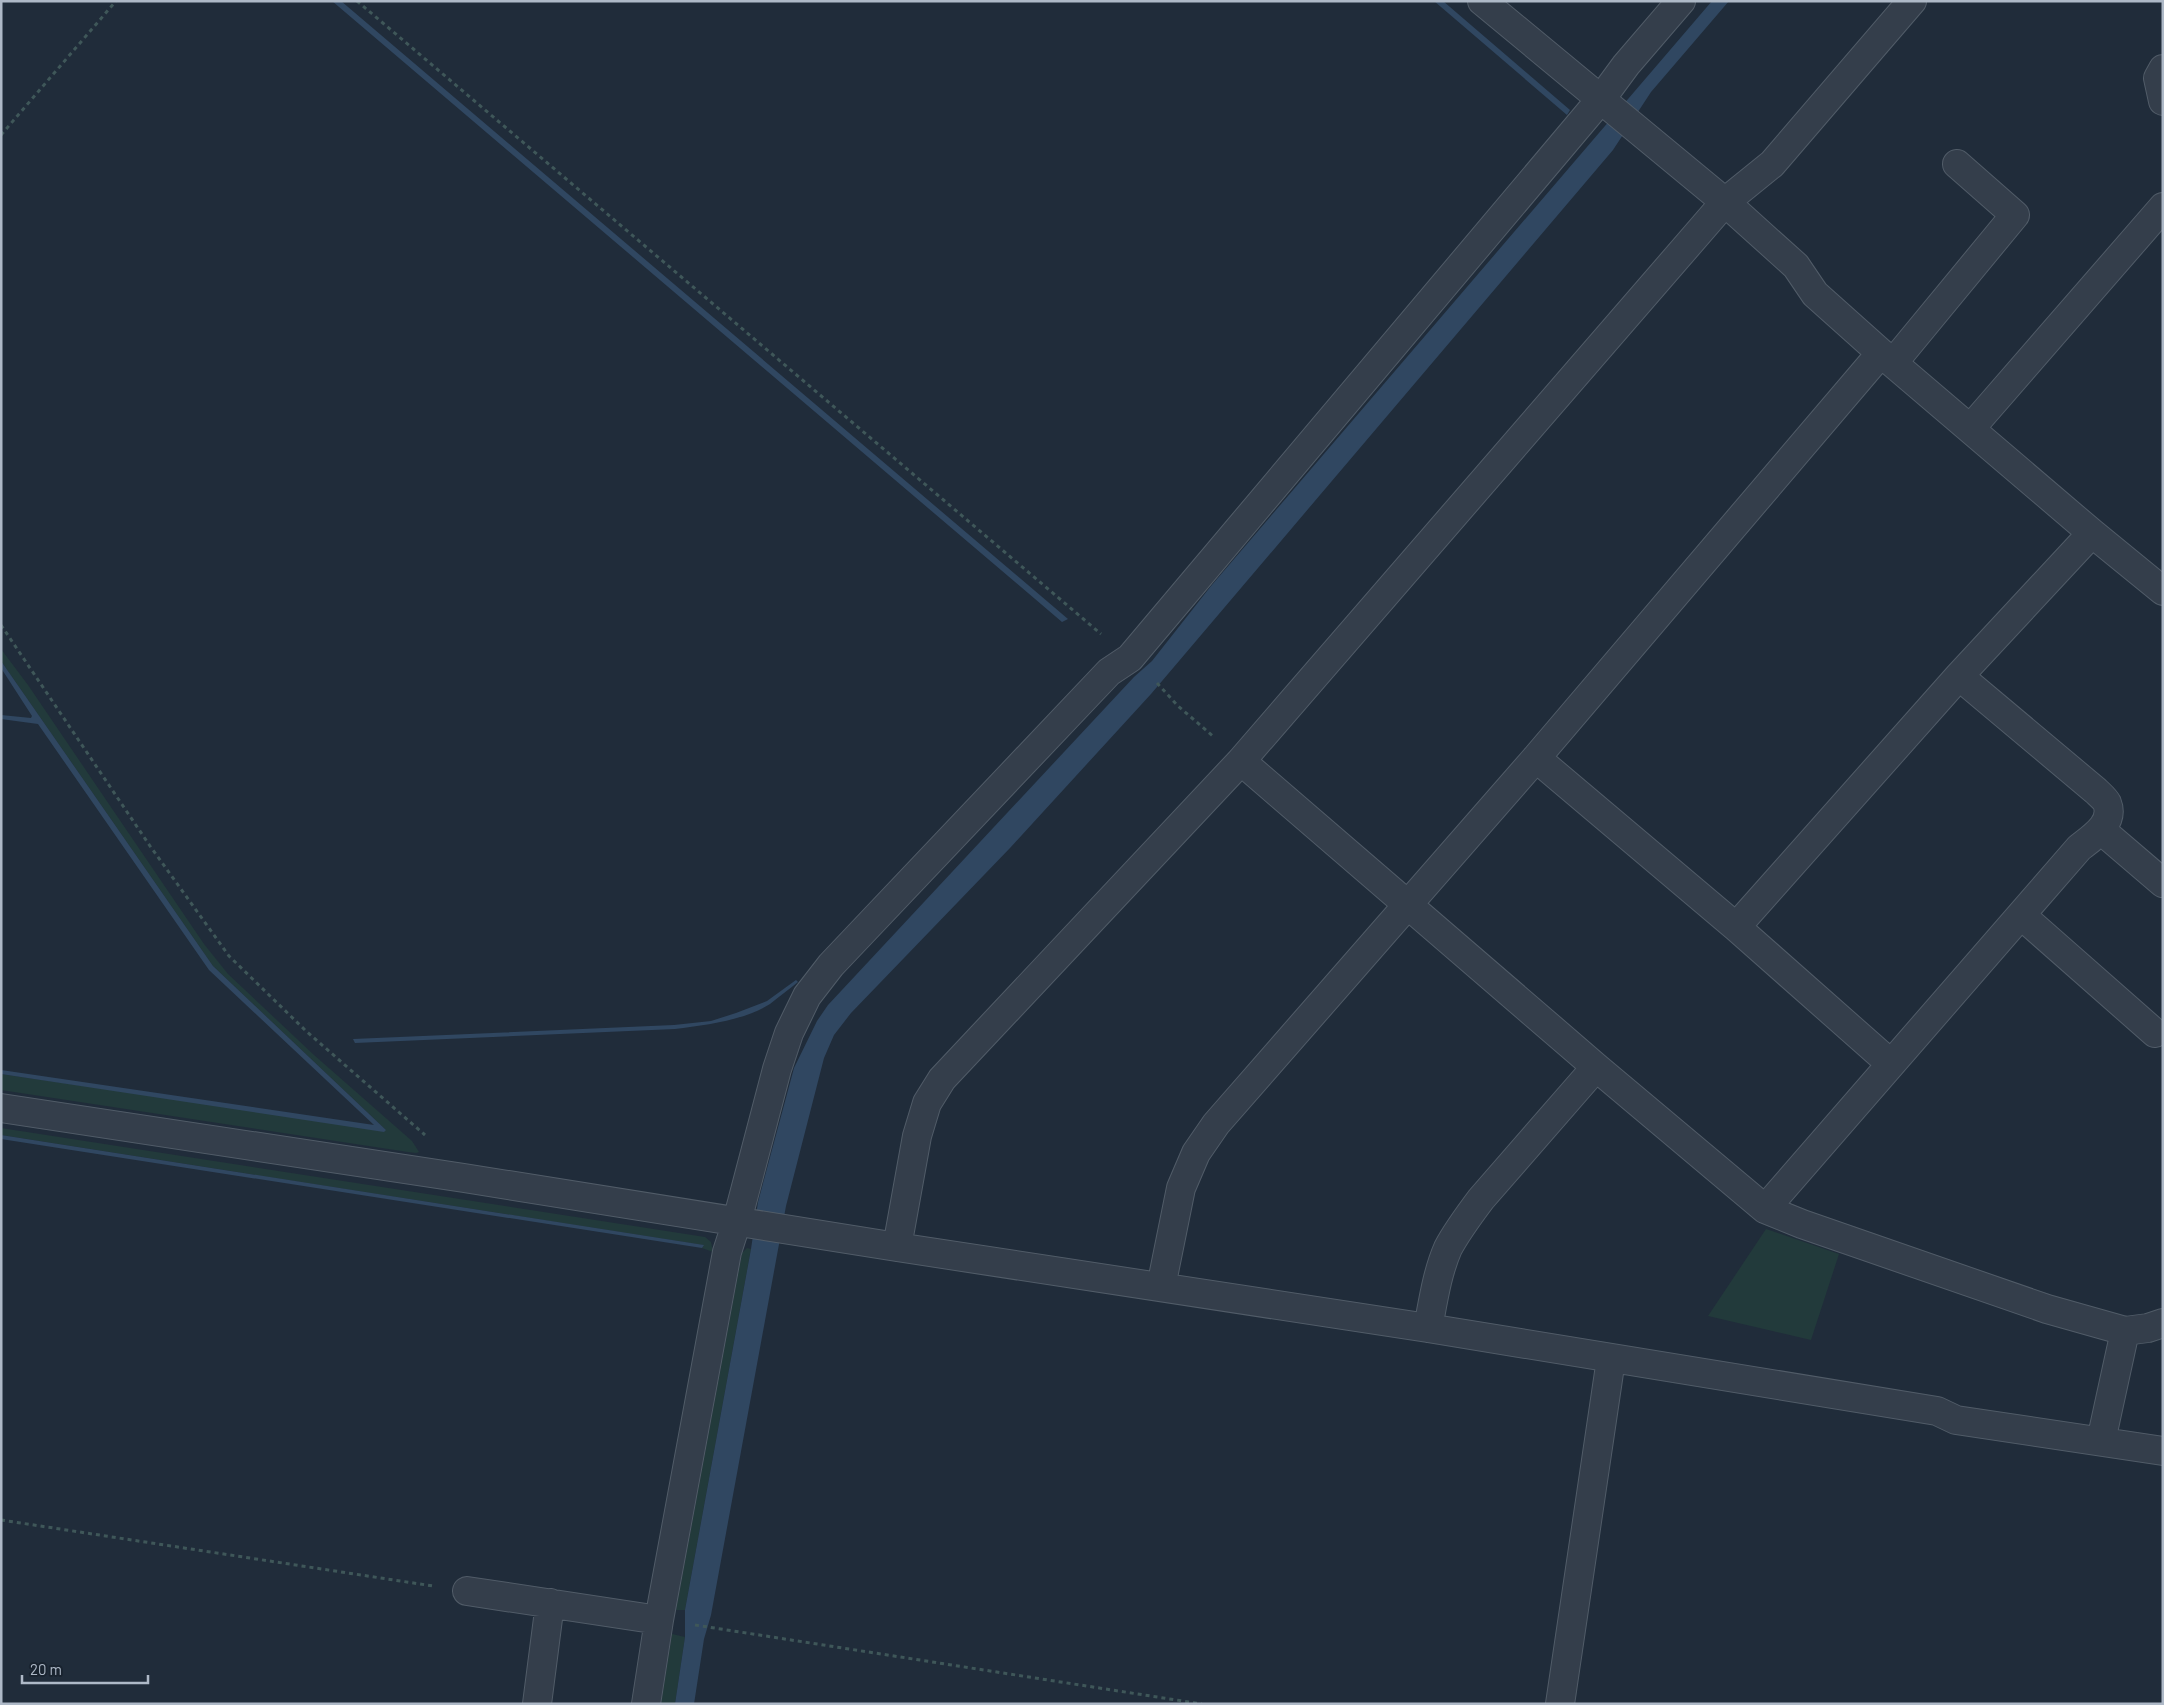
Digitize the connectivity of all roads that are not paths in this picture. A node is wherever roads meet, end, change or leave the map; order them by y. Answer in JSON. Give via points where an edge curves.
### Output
{"nodes":[{"id":1,"x":1482,"y":1,"type":"edge"},
{"id":2,"x":1681,"y":1,"type":"edge"},
{"id":3,"x":1912,"y":1,"type":"edge"},
{"id":4,"x":2163,"y":69,"type":"edge"},
{"id":5,"x":1602,"y":99,"type":"junction"},
{"id":6,"x":2163,"y":100,"type":"edge"},
{"id":7,"x":1957,"y":164,"type":"dead end"},
{"id":8,"x":1725,"y":202,"type":"junction"},
{"id":9,"x":2163,"y":207,"type":"edge"},
{"id":10,"x":1887,"y":358,"type":"junction"},
{"id":11,"x":1970,"y":429,"type":"junction"},
{"id":12,"x":2092,"y":533,"type":"junction"},
{"id":13,"x":2163,"y":591,"type":"edge"},
{"id":14,"x":1959,"y":676,"type":"junction"},
{"id":15,"x":1536,"y":758,"type":"junction"},
{"id":16,"x":1241,"y":761,"type":"junction"},
{"id":17,"x":2101,"y":830,"type":"junction"},
{"id":18,"x":2163,"y":883,"type":"edge"},
{"id":19,"x":1407,"y":904,"type":"junction"},
{"id":20,"x":2021,"y":915,"type":"junction"},
{"id":21,"x":1736,"y":927,"type":"junction"},
{"id":22,"x":2155,"y":1032,"type":"dead end"},
{"id":23,"x":1891,"y":1064,"type":"junction"},
{"id":24,"x":1596,"y":1067,"type":"junction"},
{"id":25,"x":1,"y":1108,"type":"edge"},
{"id":26,"x":1764,"y":1209,"type":"junction"},
{"id":27,"x":737,"y":1221,"type":"junction"},
{"id":28,"x":897,"y":1247,"type":"junction"},
{"id":29,"x":1161,"y":1287,"type":"junction"},
{"id":30,"x":2163,"y":1323,"type":"edge"},
{"id":31,"x":1428,"y":1328,"type":"junction"},
{"id":32,"x":2125,"y":1332,"type":"junction"},
{"id":33,"x":1611,"y":1359,"type":"junction"},
{"id":34,"x":2102,"y":1442,"type":"junction"},
{"id":35,"x":2163,"y":1451,"type":"edge"},
{"id":36,"x":467,"y":1591,"type":"road end"},
{"id":37,"x":550,"y":1603,"type":"junction"},
{"id":38,"x":659,"y":1620,"type":"junction"},
{"id":39,"x":537,"y":1704,"type":"edge"},
{"id":40,"x":646,"y":1704,"type":"edge"},
{"id":41,"x":1560,"y":1704,"type":"edge"}],
"edges":[{"from":1,"to":5,"type":"street"},
{"from":2,"to":5,"type":"street","via":[[1626,65]]},
{"from":3,"to":8,"type":"street","via":[[1772,164]]},
{"from":4,"to":6,"type":"street","via":[[2158,78]]},
{"from":5,"to":8,"type":"street"},
{"from":5,"to":27,"type":"street","via":[[1130,658],[1103,679],[831,965],[806,996],[777,1068]]},
{"from":7,"to":10,"type":"street","via":[[2015,215]]},
{"from":8,"to":10,"type":"street","via":[[1796,266],[1815,294]]},
{"from":8,"to":16,"type":"street"},
{"from":9,"to":11,"type":"street"},
{"from":10,"to":11,"type":"street"},
{"from":10,"to":15,"type":"street"},
{"from":11,"to":12,"type":"street"},
{"from":12,"to":13,"type":"street"},
{"from":12,"to":14,"type":"street"},
{"from":14,"to":17,"type":"street","via":[[2096,791],[2106,802],[2108,817]]},
{"from":14,"to":21,"type":"street"},
{"from":15,"to":19,"type":"street"},
{"from":15,"to":21,"type":"street"},
{"from":16,"to":19,"type":"street"},
{"from":16,"to":28,"type":"street","via":[[942,1079],[927,1103],[917,1136]]},
{"from":17,"to":18,"type":"street"},
{"from":17,"to":20,"type":"street","via":[[2080,848]]},
{"from":19,"to":24,"type":"street"},
{"from":19,"to":29,"type":"street","via":[[1216,1124],[1196,1153],[1181,1188]]},
{"from":20,"to":22,"type":"street"},
{"from":20,"to":23,"type":"street"},
{"from":21,"to":23,"type":"street"},
{"from":23,"to":26,"type":"street"},
{"from":24,"to":26,"type":"street"},
{"from":24,"to":31,"type":"street","via":[[1463,1222],[1448,1250]]},
{"from":25,"to":27,"type":"street"},
{"from":26,"to":32,"type":"street","via":[[2047,1309]]},
{"from":27,"to":28,"type":"street"},
{"from":27,"to":38,"type":"street","via":[[727,1252]]},
{"from":28,"to":29,"type":"street"},
{"from":29,"to":31,"type":"street"},
{"from":30,"to":32,"type":"street"},
{"from":31,"to":33,"type":"street"},
{"from":32,"to":34,"type":"street"},
{"from":33,"to":34,"type":"street","via":[[1937,1411],[1956,1420]]},
{"from":33,"to":41,"type":"street"},
{"from":34,"to":35,"type":"street"},
{"from":36,"to":37,"type":"street"},
{"from":37,"to":38,"type":"street"},
{"from":37,"to":39,"type":"street"},
{"from":38,"to":40,"type":"street"}]}
